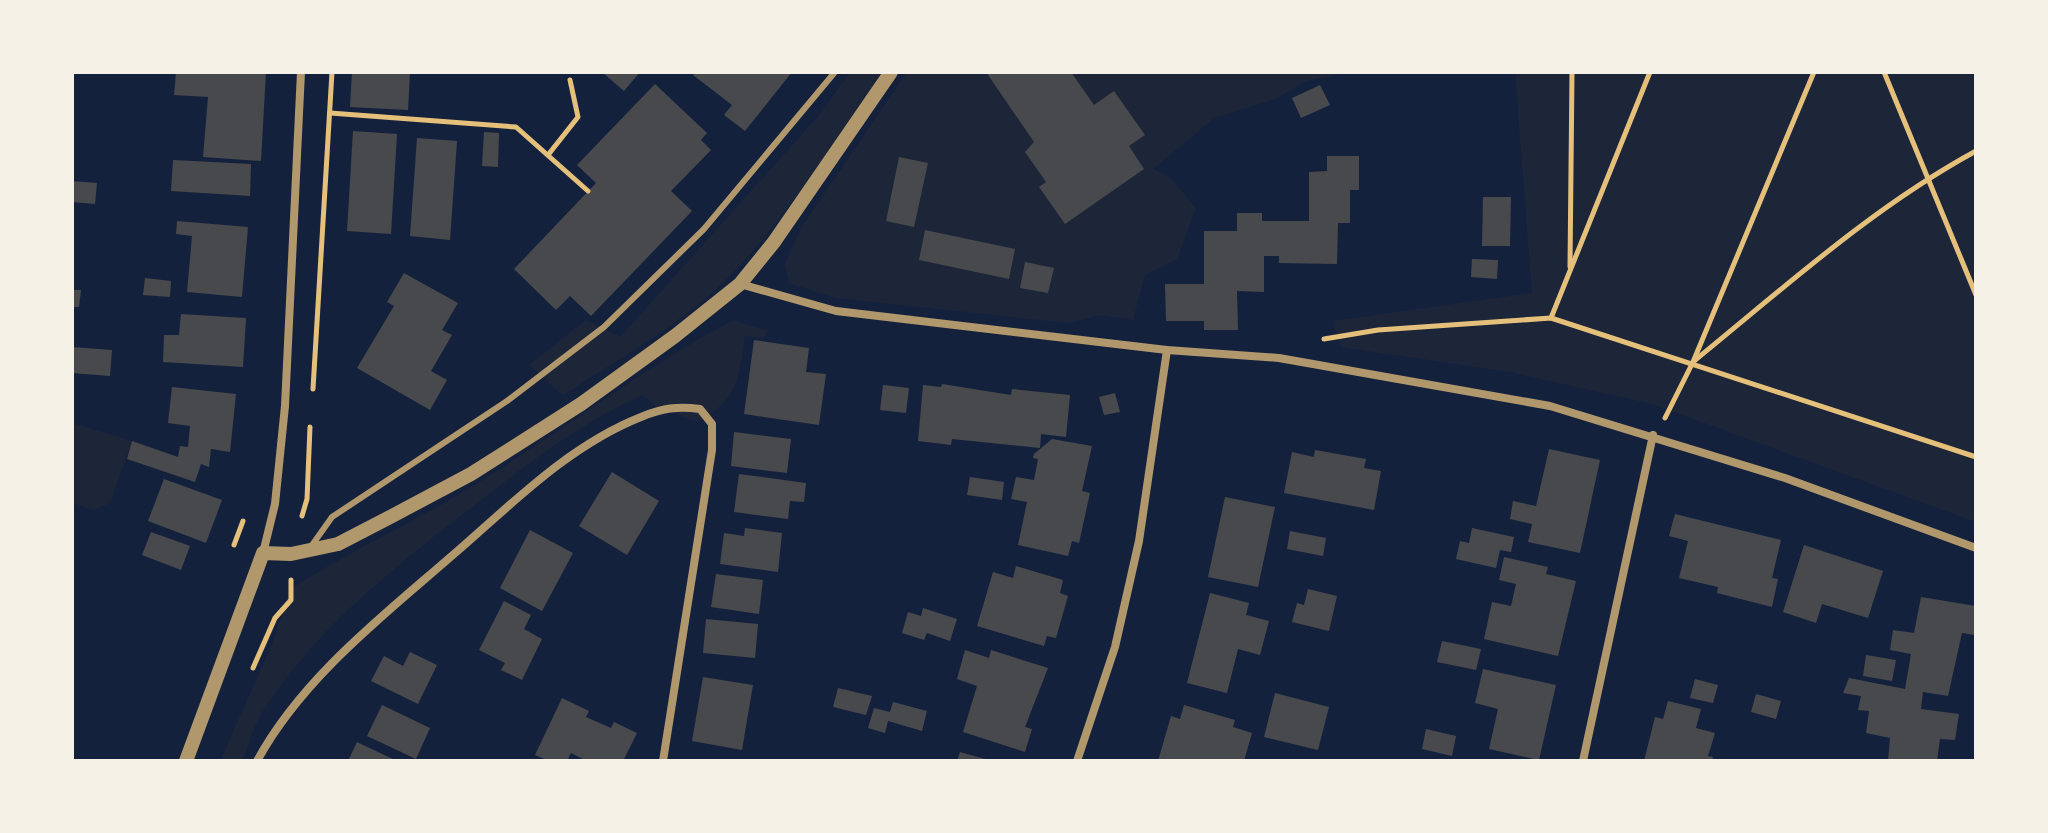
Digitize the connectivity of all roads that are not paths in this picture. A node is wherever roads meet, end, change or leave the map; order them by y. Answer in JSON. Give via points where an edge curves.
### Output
{"nodes":[{"id":1,"x":301,"y":72,"type":"edge"},
{"id":2,"x":835,"y":72,"type":"edge"},
{"id":3,"x":891,"y":72,"type":"edge"},
{"id":4,"x":740,"y":284,"type":"junction"},
{"id":5,"x":1167,"y":350,"type":"junction"},
{"id":6,"x":1653,"y":435,"type":"junction"},
{"id":7,"x":1976,"y":548,"type":"edge"},
{"id":8,"x":307,"y":551,"type":"junction"},
{"id":9,"x":263,"y":553,"type":"junction"},
{"id":10,"x":186,"y":761,"type":"edge"},
{"id":11,"x":257,"y":761,"type":"edge"},
{"id":12,"x":663,"y":761,"type":"edge"},
{"id":13,"x":1077,"y":761,"type":"edge"},
{"id":14,"x":1583,"y":761,"type":"edge"}],
"edges":[{"from":1,"to":9,"type":"street","via":[[285,406],[275,504]]},
{"from":2,"to":8,"type":"lane","via":[[704,229],[604,327],[507,401],[332,517]]},
{"from":3,"to":4,"type":"street"},
{"from":4,"to":5,"type":"street","via":[[836,311]]},
{"from":4,"to":8,"type":"street","via":[[581,404],[471,474],[338,544]]},
{"from":5,"to":6,"type":"street","via":[[1279,358],[1521,400]]},
{"from":5,"to":13,"type":"street","via":[[1139,541],[1115,647]]},
{"from":6,"to":7,"type":"street"},
{"from":6,"to":14,"type":"street"},
{"from":8,"to":9,"type":"street"},
{"from":9,"to":10,"type":"street"},
{"from":11,"to":12,"type":"street","via":[[290,710],[382,616],[524,491],[583,447],[639,417],[674,406],[700,409],[712,424],[712,450]]}]}
